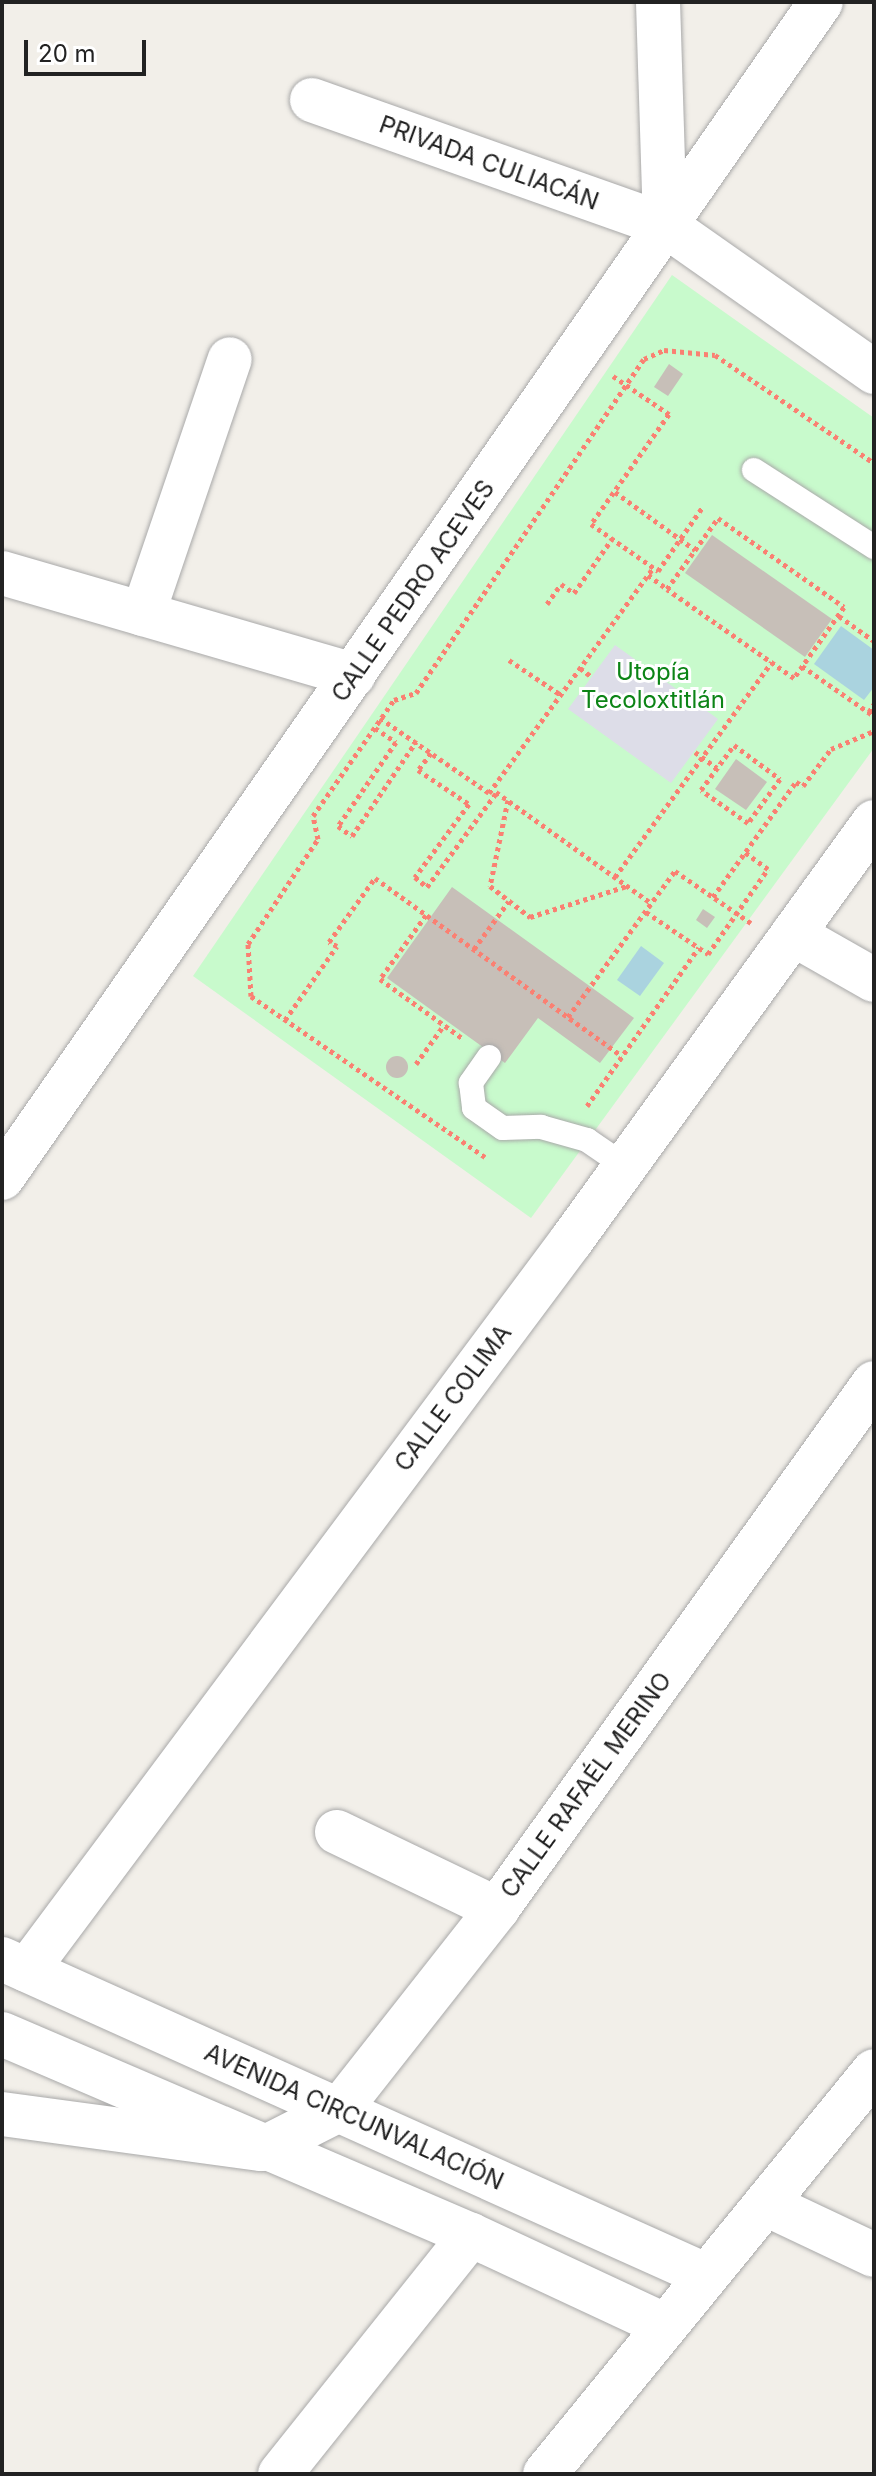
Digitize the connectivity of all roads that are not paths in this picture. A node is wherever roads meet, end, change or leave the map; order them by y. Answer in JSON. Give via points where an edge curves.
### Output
{"nodes":[{"id":1,"x":658,"y":2,"type":"edge"},
{"id":2,"x":821,"y":2,"type":"edge"},
{"id":3,"x":312,"y":100,"type":"dead end"},
{"id":4,"x":665,"y":225,"type":"junction"},
{"id":5,"x":230,"y":359,"type":"dead end"},
{"id":6,"x":874,"y":372,"type":"edge"},
{"id":7,"x":754,"y":470,"type":"dead end"},
{"id":8,"x":874,"y":547,"type":"edge"},
{"id":9,"x":2,"y":573,"type":"edge"},
{"id":10,"x":143,"y":614,"type":"junction"},
{"id":11,"x":354,"y":675,"type":"junction"},
{"id":12,"x":874,"y":822,"type":"edge"},
{"id":13,"x":788,"y":940,"type":"junction"},
{"id":14,"x":874,"y":980,"type":"edge"},
{"id":15,"x":489,"y":1057,"type":"road end"},
{"id":16,"x":625,"y":1166,"type":"junction"},
{"id":17,"x":2,"y":1178,"type":"edge"},
{"id":18,"x":874,"y":1383,"type":"edge"},
{"id":19,"x":337,"y":1832,"type":"dead end"},
{"id":20,"x":497,"y":1909,"type":"junction"},
{"id":21,"x":14,"y":1964,"type":"edge"},
{"id":22,"x":2,"y":2034,"type":"edge"},
{"id":23,"x":868,"y":2087,"type":"edge"},
{"id":24,"x":339,"y":2110,"type":"junction"},
{"id":25,"x":2,"y":2114,"type":"edge"},
{"id":26,"x":262,"y":2149,"type":"junction"},
{"id":27,"x":766,"y":2204,"type":"junction"},
{"id":28,"x":471,"y":2235,"type":"junction"},
{"id":29,"x":874,"y":2255,"type":"edge"},
{"id":30,"x":705,"y":2275,"type":"junction"},
{"id":31,"x":664,"y":2325,"type":"junction"},
{"id":32,"x":280,"y":2474,"type":"edge"},
{"id":33,"x":545,"y":2474,"type":"edge"}],
"edges":[{"from":1,"to":4,"type":"street"},
{"from":2,"to":4,"type":"street","name":"CALLE PEDRO ACEVES"},
{"from":3,"to":4,"type":"street","name":"PRIVADA CULIACÁN"},
{"from":4,"to":6,"type":"street","name":"PRIVADA CULIACÁN"},
{"from":4,"to":11,"type":"street","name":"CALLE PEDRO ACEVES"},
{"from":5,"to":10,"type":"street"},
{"from":7,"to":8,"type":"lane"},
{"from":9,"to":10,"type":"street"},
{"from":10,"to":11,"type":"street"},
{"from":11,"to":17,"type":"street","name":"CALLE PEDRO ACEVES"},
{"from":12,"to":13,"type":"street","name":"CALLE COLIMA"},
{"from":13,"to":14,"type":"street"},
{"from":13,"to":16,"type":"street","name":"CALLE COLIMA"},
{"from":15,"to":16,"type":"lane","via":[[471,1083],[474,1108],[503,1128],[558,1130],[587,1140]]},
{"from":16,"to":21,"type":"street","name":"CALLE COLIMA"},
{"from":18,"to":20,"type":"street","name":"CALLE RAFAÉL MERINO"},
{"from":19,"to":20,"type":"street"},
{"from":20,"to":24,"type":"street","name":"CALLE RAFAÉL MERINO"},
{"from":21,"to":24,"type":"street","name":"AVENIDA CIRCUNVALACIÓN"},
{"from":22,"to":26,"type":"street"},
{"from":23,"to":27,"type":"street"},
{"from":24,"to":26,"type":"street","name":"CALLE RAFAÉL MERINO"},
{"from":24,"to":30,"type":"street","name":"AVENIDA CIRCUNVALACIÓN"},
{"from":25,"to":26,"type":"street"},
{"from":26,"to":28,"type":"street"},
{"from":27,"to":29,"type":"street"},
{"from":27,"to":30,"type":"street"},
{"from":28,"to":31,"type":"street"},
{"from":28,"to":32,"type":"street"},
{"from":30,"to":31,"type":"street"},
{"from":31,"to":33,"type":"street"}]}
